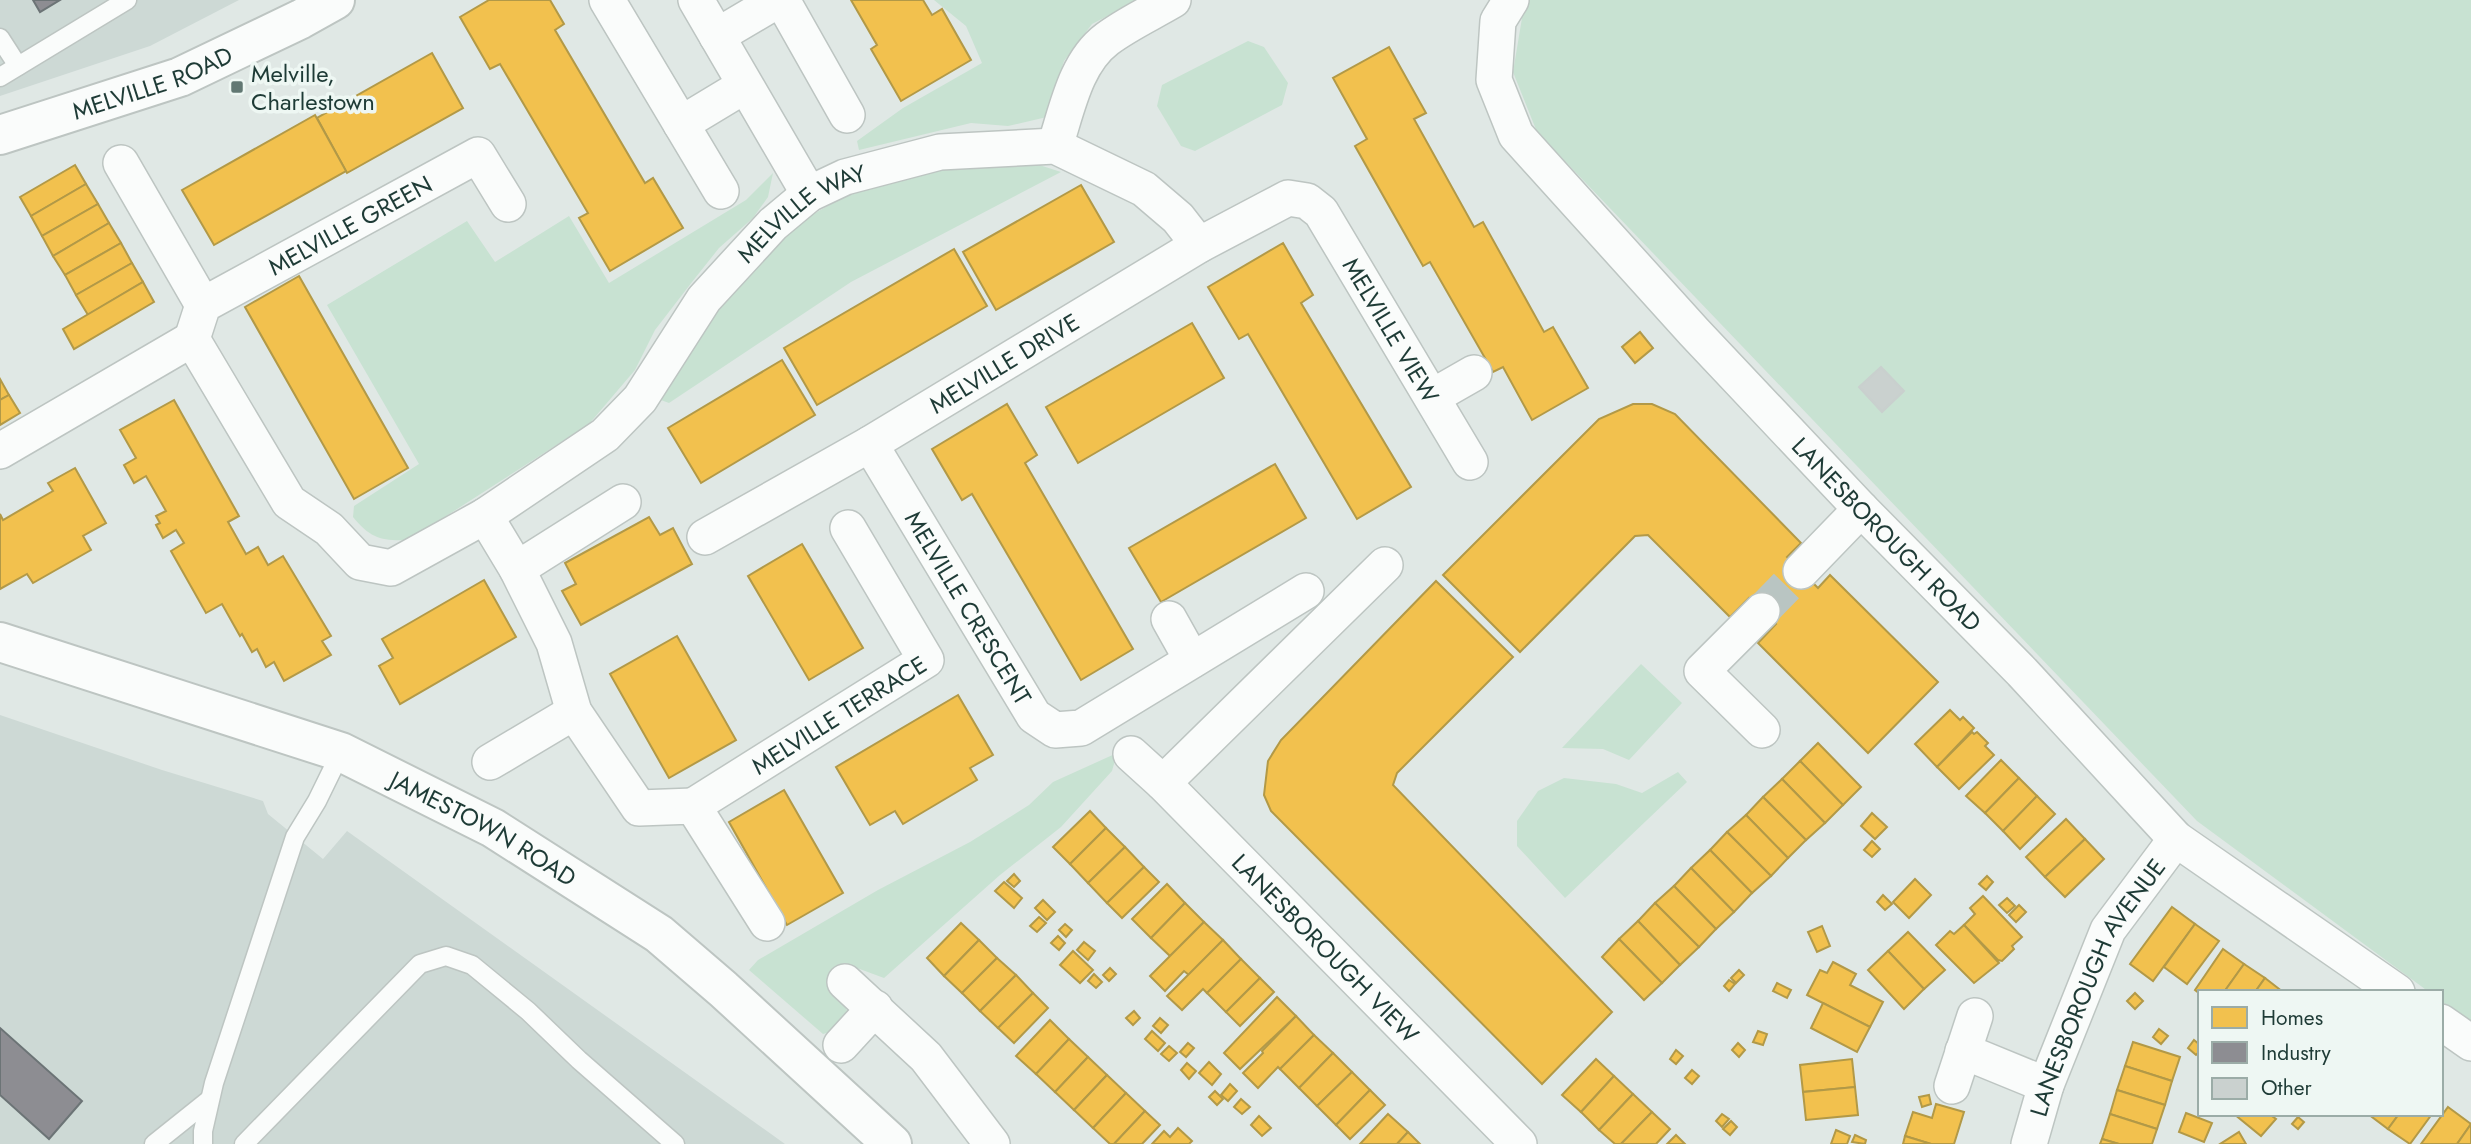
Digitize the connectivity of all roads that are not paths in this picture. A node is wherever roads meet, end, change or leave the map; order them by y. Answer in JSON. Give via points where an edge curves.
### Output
{"nodes":[{"id":1,"x":127,"y":0,"type":"edge"},
{"id":2,"x":335,"y":0,"type":"edge"},
{"id":3,"x":607,"y":0,"type":"edge"},
{"id":4,"x":696,"y":0,"type":"edge"},
{"id":5,"x":780,"y":0,"type":"edge"},
{"id":6,"x":1173,"y":0,"type":"edge"},
{"id":7,"x":1511,"y":0,"type":"edge"},
{"id":8,"x":717,"y":36,"type":"junction"},
{"id":9,"x":0,"y":38,"type":"edge"},
{"id":10,"x":18,"y":66,"type":"junction"},
{"id":11,"x":0,"y":77,"type":"edge"},
{"id":12,"x":744,"y":86,"type":"junction"},
{"id":13,"x":848,"y":115,"type":"dead end"},
{"id":14,"x":681,"y":124,"type":"junction"},
{"id":15,"x":0,"y":135,"type":"edge"},
{"id":16,"x":1055,"y":146,"type":"junction"},
{"id":17,"x":121,"y":163,"type":"dead end"},
{"id":18,"x":721,"y":191,"type":"dead end"},
{"id":19,"x":809,"y":194,"type":"junction"},
{"id":20,"x":1307,"y":201,"type":"joint"},
{"id":21,"x":508,"y":204,"type":"dead end"},
{"id":22,"x":1199,"y":245,"type":"junction"},
{"id":23,"x":203,"y":305,"type":"junction"},
{"id":24,"x":192,"y":339,"type":"junction"},
{"id":25,"x":1474,"y":373,"type":"dead end"},
{"id":26,"x":1432,"y":397,"type":"junction"},
{"id":27,"x":870,"y":444,"type":"junction"},
{"id":28,"x":0,"y":451,"type":"edge"},
{"id":29,"x":1470,"y":462,"type":"dead end"},
{"id":30,"x":623,"y":502,"type":"dead end"},
{"id":31,"x":1861,"y":509,"type":"junction"},
{"id":32,"x":485,"y":516,"type":"junction"},
{"id":33,"x":848,"y":528,"type":"dead end"},
{"id":34,"x":705,"y":537,"type":"dead end"},
{"id":35,"x":1385,"y":565,"type":"dead end"},
{"id":36,"x":517,"y":569,"type":"junction"},
{"id":37,"x":1801,"y":571,"type":"tunnel mouth"},
{"id":38,"x":1306,"y":591,"type":"dead end"},
{"id":39,"x":1762,"y":611,"type":"tunnel mouth"},
{"id":40,"x":1169,"y":619,"type":"dead end"},
{"id":41,"x":0,"y":642,"type":"edge"},
{"id":42,"x":1192,"y":660,"type":"junction"},
{"id":43,"x":574,"y":712,"type":"junction"},
{"id":44,"x":1762,"y":730,"type":"dead end"},
{"id":45,"x":341,"y":752,"type":"junction"},
{"id":46,"x":1131,"y":754,"type":"dead end"},
{"id":47,"x":490,"y":762,"type":"dead end"},
{"id":48,"x":1163,"y":783,"type":"junction"},
{"id":49,"x":693,"y":806,"type":"junction"},
{"id":50,"x":2176,"y":839,"type":"junction"},
{"id":51,"x":767,"y":923,"type":"dead end"},
{"id":52,"x":845,"y":982,"type":"dead end"},
{"id":53,"x":2394,"y":990,"type":"edge"},
{"id":54,"x":875,"y":1008,"type":"junction"},
{"id":55,"x":1975,"y":1016,"type":"dead end"},
{"id":56,"x":2443,"y":1024,"type":"edge"},
{"id":57,"x":2471,"y":1043,"type":"edge"},
{"id":58,"x":841,"y":1045,"type":"dead end"},
{"id":59,"x":1963,"y":1051,"type":"junction"},
{"id":60,"x":2046,"y":1085,"type":"junction"},
{"id":61,"x":1952,"y":1086,"type":"dead end"},
{"id":62,"x":211,"y":1092,"type":"junction"},
{"id":63,"x":154,"y":1144,"type":"edge"},
{"id":64,"x":203,"y":1144,"type":"edge"},
{"id":65,"x":244,"y":1144,"type":"edge"},
{"id":66,"x":675,"y":1144,"type":"edge"},
{"id":67,"x":892,"y":1144,"type":"edge"},
{"id":68,"x":992,"y":1144,"type":"edge"},
{"id":69,"x":1519,"y":1144,"type":"edge"},
{"id":70,"x":2029,"y":1144,"type":"edge"}],
"edges":[{"from":1,"to":10,"type":"lane"},
{"from":2,"to":15,"type":"street","name":"MELVILLE ROAD","via":[[180,77]]},
{"from":3,"to":14,"type":"street"},
{"from":4,"to":8,"type":"street"},
{"from":5,"to":8,"type":"street"},
{"from":5,"to":13,"type":"street"},
{"from":6,"to":16,"type":"street","via":[[1105,40],[1085,63]]},
{"from":7,"to":31,"type":"street","name":"LANESBOROUGH ROAD","via":[[1498,21],[1494,80],[1516,135]]},
{"from":8,"to":12,"type":"street"},
{"from":9,"to":10,"type":"lane"},
{"from":10,"to":11,"type":"lane"},
{"from":12,"to":14,"type":"street"},
{"from":12,"to":19,"type":"street"},
{"from":14,"to":18,"type":"street"},
{"from":16,"to":19,"type":"street","name":"MELVILLE WAY","via":[[940,152],[845,177]]},
{"from":16,"to":22,"type":"street","name":"MELVILLE WAY","via":[[1144,189],[1178,218]]},
{"from":17,"to":23,"type":"street"},
{"from":19,"to":32,"type":"street","name":"MELVILLE WAY","via":[[773,224],[704,299],[639,399],[605,435]]},
{"from":20,"to":22,"type":"street","name":"MELVILLE DRIVE","via":[[1288,198]]},
{"from":20,"to":26,"type":"street","name":"MELVILLE VIEW","via":[[1321,212]]},
{"from":21,"to":23,"type":"street","name":"MELVILLE GREEN","via":[[478,155]]},
{"from":22,"to":27,"type":"street","name":"MELVILLE DRIVE"},
{"from":23,"to":24,"type":"street"},
{"from":24,"to":28,"type":"street"},
{"from":24,"to":32,"type":"street","via":[[289,502],[329,529],[360,562],[391,568]]},
{"from":25,"to":26,"type":"street"},
{"from":26,"to":29,"type":"street","name":"MELVILLE VIEW"},
{"from":27,"to":34,"type":"street","name":"MELVILLE DRIVE"},
{"from":27,"to":42,"type":"street","name":"MELVILLE CRESCENT","via":[[1034,716],[1055,730],[1081,727]]},
{"from":30,"to":36,"type":"street"},
{"from":31,"to":37,"type":"street"},
{"from":31,"to":50,"type":"street","name":"LANESBOROUGH ROAD","via":[[2022,672]]},
{"from":32,"to":36,"type":"street"},
{"from":33,"to":49,"type":"street","name":"MELVILLE TERRACE","via":[[926,660]]},
{"from":35,"to":48,"type":"street"},
{"from":36,"to":43,"type":"street","via":[[554,643]]},
{"from":38,"to":42,"type":"street","name":"MELVILLE CRESCENT"},
{"from":39,"to":44,"type":"street","via":[[1702,671]]},
{"from":40,"to":42,"type":"street"},
{"from":41,"to":45,"type":"street","name":"JAMESTOWN ROAD"},
{"from":43,"to":47,"type":"street"},
{"from":43,"to":49,"type":"street","via":[[639,808]]},
{"from":45,"to":62,"type":"lane","via":[[295,837]]},
{"from":45,"to":67,"type":"street","name":"JAMESTOWN ROAD","via":[[493,828],[659,934]]},
{"from":46,"to":48,"type":"street","name":"LANESBOROUGH VIEW"},
{"from":48,"to":69,"type":"street","name":"LANESBOROUGH VIEW"},
{"from":49,"to":51,"type":"street"},
{"from":50,"to":53,"type":"street","name":"LANESBOROUGH ROAD"},
{"from":50,"to":60,"type":"street","name":"LANESBOROUGH AVENUE","via":[[2108,930]]},
{"from":52,"to":54,"type":"street"},
{"from":54,"to":58,"type":"street"},
{"from":54,"to":68,"type":"street","via":[[926,1057]]},
{"from":55,"to":59,"type":"street"},
{"from":56,"to":57,"type":"street"},
{"from":59,"to":60,"type":"street"},
{"from":59,"to":61,"type":"street"},
{"from":60,"to":70,"type":"street","name":"LANESBOROUGH AVENUE"},
{"from":62,"to":63,"type":"lane"},
{"from":62,"to":64,"type":"lane"},
{"from":65,"to":66,"type":"lane","via":[[420,964],[446,956],[472,965]]}]}
